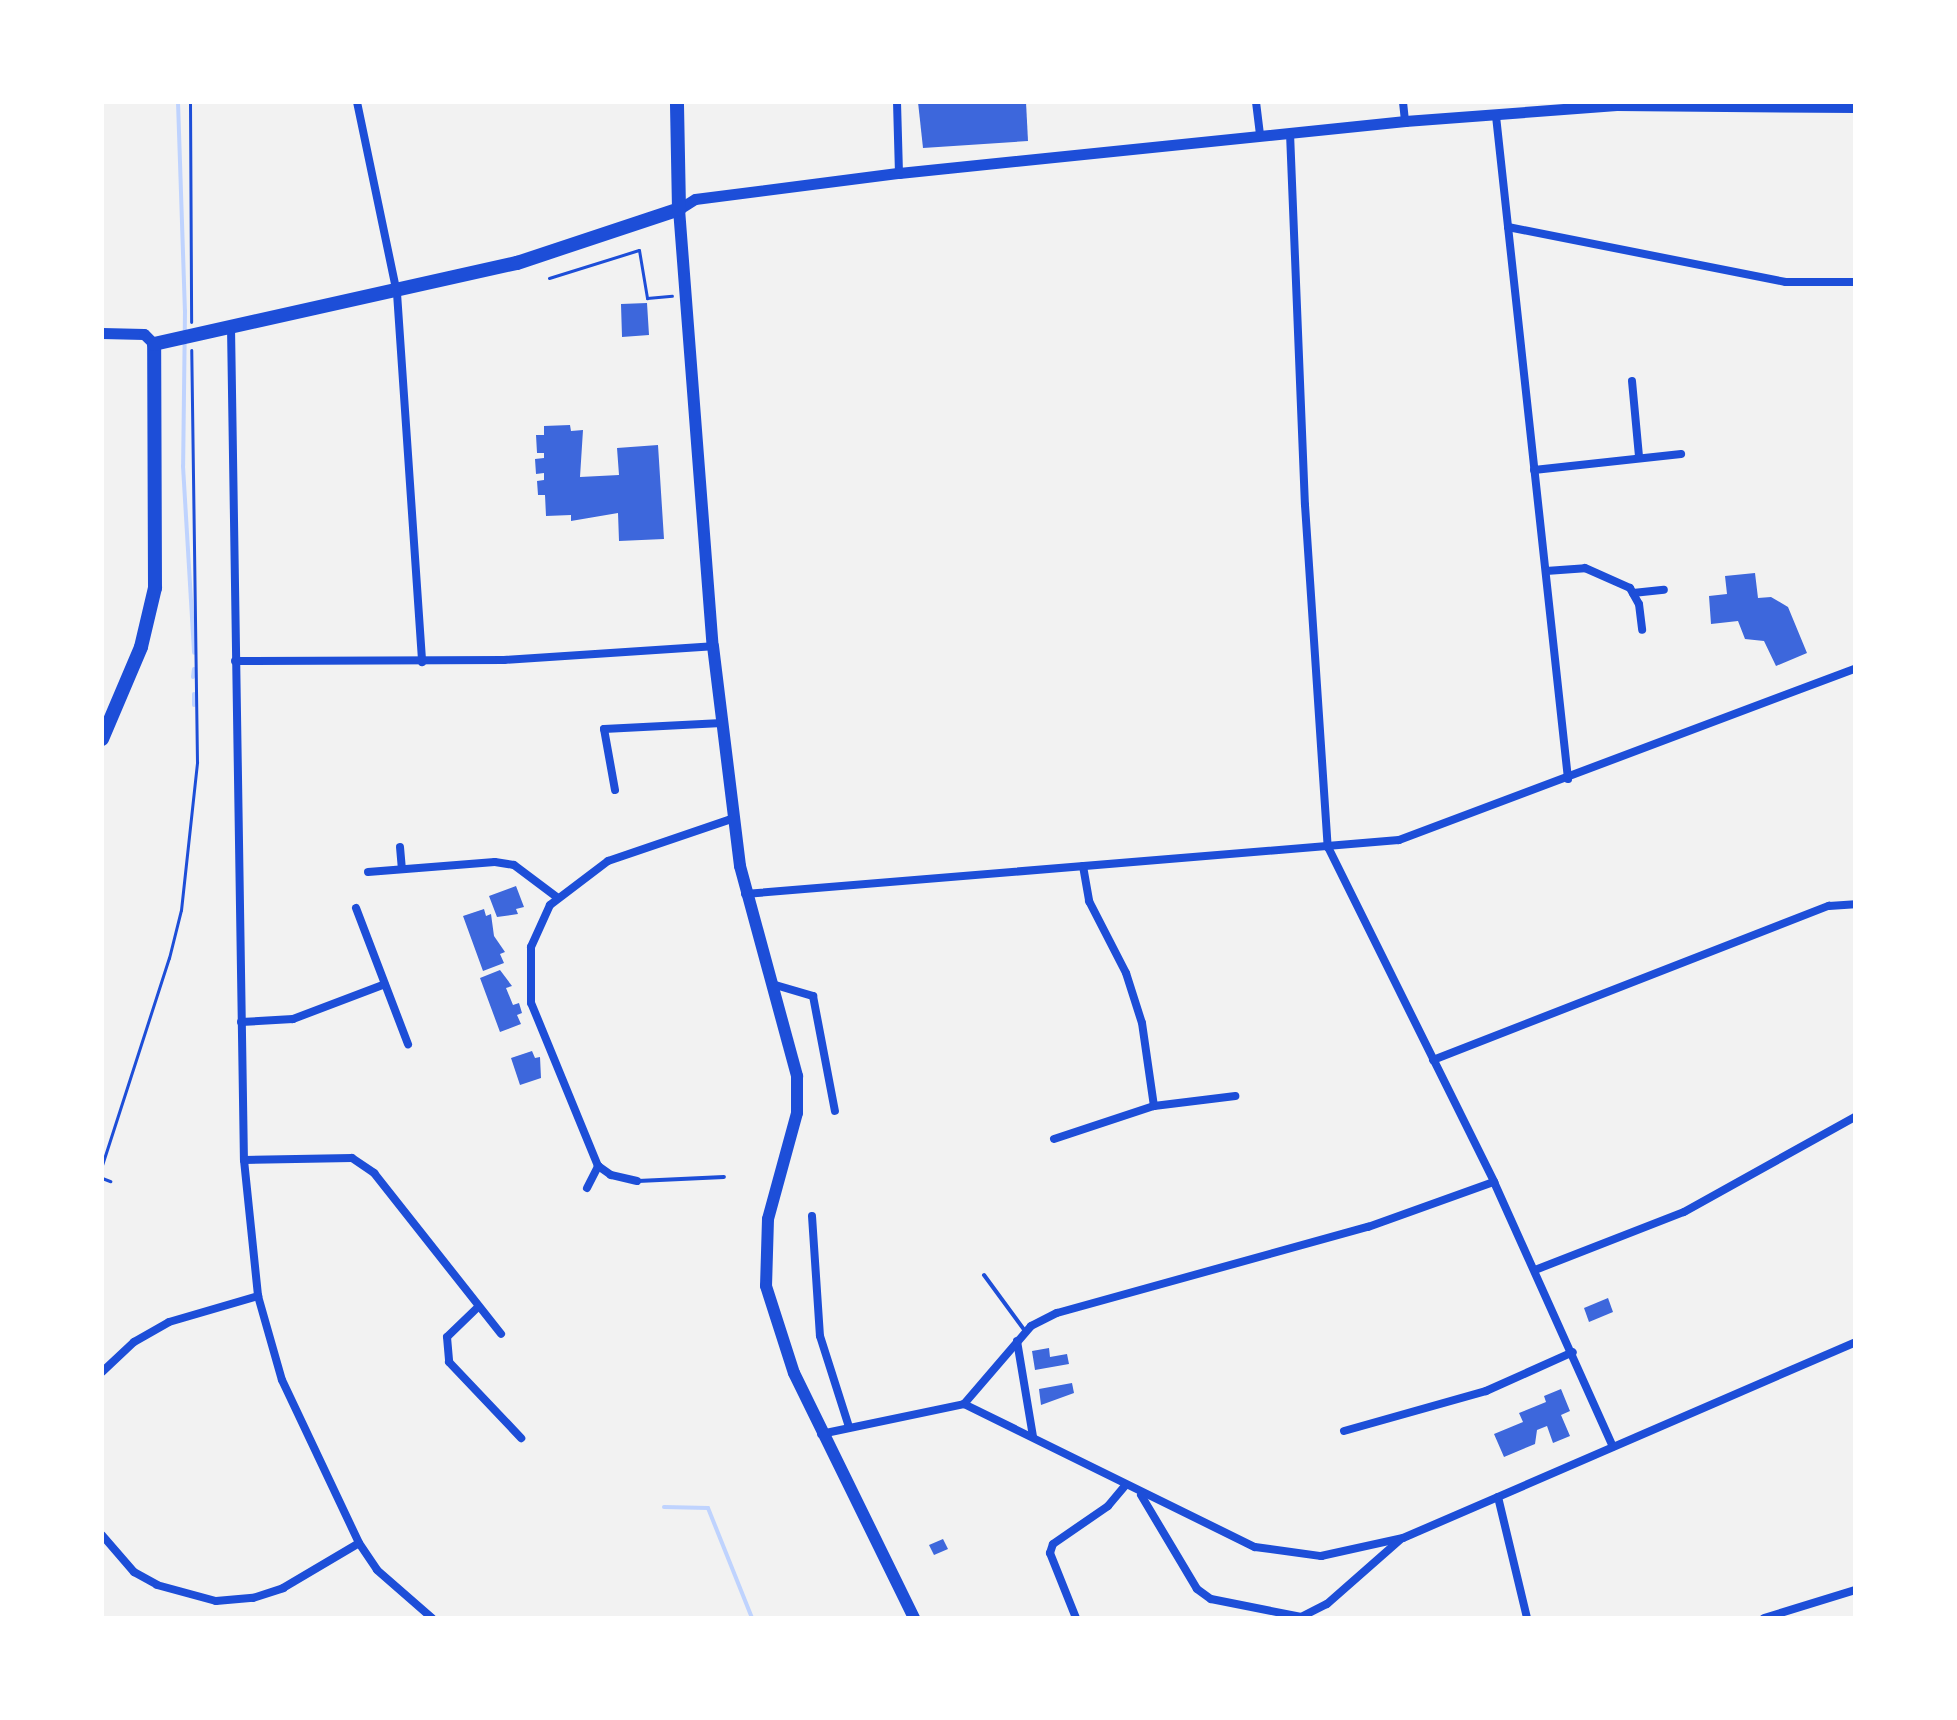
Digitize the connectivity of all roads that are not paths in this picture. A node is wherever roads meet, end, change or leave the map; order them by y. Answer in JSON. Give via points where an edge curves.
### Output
{"nodes":[{"id":1,"x":357,"y":102,"type":"edge"},
{"id":2,"x":677,"y":102,"type":"edge"},
{"id":3,"x":897,"y":102,"type":"edge"},
{"id":4,"x":1256,"y":102,"type":"edge"},
{"id":5,"x":1403,"y":102,"type":"edge"},
{"id":6,"x":1855,"y":107,"type":"edge"},
{"id":7,"x":1496,"y":116,"type":"junction"},
{"id":8,"x":1405,"y":121,"type":"junction"},
{"id":9,"x":1290,"y":133,"type":"junction"},
{"id":10,"x":1260,"y":135,"type":"junction"},
{"id":11,"x":899,"y":173,"type":"junction"},
{"id":12,"x":679,"y":209,"type":"junction"},
{"id":13,"x":1508,"y":227,"type":"junction"},
{"id":14,"x":1855,"y":282,"type":"edge"},
{"id":15,"x":397,"y":293,"type":"junction"},
{"id":16,"x":224,"y":328,"type":"junction"},
{"id":17,"x":102,"y":333,"type":"edge"},
{"id":18,"x":154,"y":344,"type":"junction"},
{"id":19,"x":1632,"y":381,"type":"dead end"},
{"id":20,"x":1681,"y":454,"type":"dead end"},
{"id":21,"x":1639,"y":457,"type":"junction"},
{"id":22,"x":1534,"y":470,"type":"junction"},
{"id":23,"x":1546,"y":571,"type":"junction"},
{"id":24,"x":1664,"y":590,"type":"dead end"},
{"id":25,"x":1633,"y":593,"type":"junction"},
{"id":26,"x":1642,"y":630,"type":"dead end"},
{"id":27,"x":713,"y":646,"type":"junction"},
{"id":28,"x":235,"y":661,"type":"junction"},
{"id":29,"x":422,"y":662,"type":"junction"},
{"id":30,"x":1855,"y":669,"type":"edge"},
{"id":31,"x":722,"y":723,"type":"junction"},
{"id":32,"x":102,"y":739,"type":"edge"},
{"id":33,"x":1568,"y":779,"type":"junction"},
{"id":34,"x":615,"y":790,"type":"dead end"},
{"id":35,"x":734,"y":818,"type":"junction"},
{"id":36,"x":400,"y":847,"type":"dead end"},
{"id":37,"x":1328,"y":847,"type":"junction"},
{"id":38,"x":1083,"y":866,"type":"junction"},
{"id":39,"x":402,"y":869,"type":"junction"},
{"id":40,"x":368,"y":872,"type":"dead end"},
{"id":41,"x":744,"y":895,"type":"junction"},
{"id":42,"x":558,"y":898,"type":"junction"},
{"id":43,"x":1855,"y":904,"type":"edge"},
{"id":44,"x":356,"y":908,"type":"dead end"},
{"id":45,"x":385,"y":984,"type":"junction"},
{"id":46,"x":772,"y":984,"type":"junction"},
{"id":47,"x":241,"y":1022,"type":"junction"},
{"id":48,"x":408,"y":1044,"type":"dead end"},
{"id":49,"x":1433,"y":1060,"type":"junction"},
{"id":50,"x":1235,"y":1096,"type":"dead end"},
{"id":51,"x":1154,"y":1106,"type":"junction"},
{"id":52,"x":835,"y":1111,"type":"dead end"},
{"id":53,"x":1855,"y":1117,"type":"edge"},
{"id":54,"x":1054,"y":1139,"type":"dead end"},
{"id":55,"x":244,"y":1160,"type":"junction"},
{"id":56,"x":598,"y":1166,"type":"junction"},
{"id":57,"x":724,"y":1177,"type":"dead end"},
{"id":58,"x":637,"y":1181,"type":"joint"},
{"id":59,"x":1494,"y":1182,"type":"junction"},
{"id":60,"x":587,"y":1188,"type":"dead end"},
{"id":61,"x":812,"y":1216,"type":"dead end"},
{"id":62,"x":1535,"y":1270,"type":"junction"},
{"id":63,"x":984,"y":1275,"type":"dead end"},
{"id":64,"x":258,"y":1296,"type":"junction"},
{"id":65,"x":478,"y":1307,"type":"junction"},
{"id":66,"x":1026,"y":1331,"type":"junction"},
{"id":67,"x":501,"y":1334,"type":"dead end"},
{"id":68,"x":1017,"y":1341,"type":"junction"},
{"id":69,"x":1855,"y":1342,"type":"edge"},
{"id":70,"x":1573,"y":1352,"type":"junction"},
{"id":71,"x":102,"y":1372,"type":"edge"},
{"id":72,"x":964,"y":1404,"type":"junction"},
{"id":73,"x":849,"y":1427,"type":"junction"},
{"id":74,"x":1344,"y":1431,"type":"dead end"},
{"id":75,"x":821,"y":1434,"type":"junction"},
{"id":76,"x":1033,"y":1437,"type":"junction"},
{"id":77,"x":521,"y":1438,"type":"dead end"},
{"id":78,"x":1613,"y":1447,"type":"junction"},
{"id":79,"x":1125,"y":1486,"type":"junction"},
{"id":80,"x":1140,"y":1495,"type":"junction"},
{"id":81,"x":1498,"y":1497,"type":"junction"},
{"id":82,"x":102,"y":1535,"type":"edge"},
{"id":83,"x":1403,"y":1538,"type":"junction"},
{"id":84,"x":359,"y":1543,"type":"junction"},
{"id":85,"x":1855,"y":1590,"type":"edge"},
{"id":86,"x":432,"y":1618,"type":"edge"},
{"id":87,"x":914,"y":1618,"type":"edge"},
{"id":88,"x":1076,"y":1618,"type":"edge"},
{"id":89,"x":1527,"y":1618,"type":"edge"},
{"id":90,"x":1764,"y":1618,"type":"edge"}],
"edges":[{"from":1,"to":15,"type":"street"},
{"from":2,"to":12,"type":"main road"},
{"from":3,"to":11,"type":"street"},
{"from":4,"to":10,"type":"street"},
{"from":5,"to":8,"type":"street"},
{"from":6,"to":7,"type":"street","via":[[1616,105]]},
{"from":7,"to":8,"type":"street"},
{"from":7,"to":13,"type":"street"},
{"from":8,"to":9,"type":"street"},
{"from":9,"to":10,"type":"street"},
{"from":9,"to":37,"type":"street","via":[[1305,505]]},
{"from":10,"to":11,"type":"street"},
{"from":11,"to":12,"type":"street","via":[[695,199]]},
{"from":12,"to":15,"type":"main road","via":[[517,263]]},
{"from":12,"to":27,"type":"main road"},
{"from":13,"to":14,"type":"street","via":[[1786,282]]},
{"from":13,"to":22,"type":"street"},
{"from":15,"to":16,"type":"main road"},
{"from":15,"to":29,"type":"street"},
{"from":16,"to":18,"type":"main road"},
{"from":16,"to":28,"type":"street"},
{"from":17,"to":18,"type":"street","via":[[144,334]]},
{"from":18,"to":32,"type":"main road","via":[[155,588],[141,647]]},
{"from":19,"to":21,"type":"street"},
{"from":20,"to":21,"type":"street"},
{"from":21,"to":22,"type":"street"},
{"from":22,"to":23,"type":"street"},
{"from":23,"to":25,"type":"street","via":[[1595,570]]},
{"from":23,"to":33,"type":"street"},
{"from":24,"to":25,"type":"street"},
{"from":25,"to":26,"type":"street"},
{"from":27,"to":29,"type":"street","via":[[595,657]]},
{"from":27,"to":31,"type":"main road"},
{"from":28,"to":29,"type":"street"},
{"from":28,"to":47,"type":"street"},
{"from":30,"to":33,"type":"street"},
{"from":31,"to":34,"type":"street","via":[[604,729]]},
{"from":31,"to":35,"type":"main road"},
{"from":33,"to":37,"type":"street","via":[[1413,836]]},
{"from":35,"to":41,"type":"main road"},
{"from":35,"to":42,"type":"street","via":[[608,861]]},
{"from":36,"to":39,"type":"street"},
{"from":37,"to":38,"type":"street"},
{"from":37,"to":49,"type":"street"},
{"from":38,"to":41,"type":"street"},
{"from":38,"to":51,"type":"street","via":[[1089,901],[1126,973],[1142,1023]]},
{"from":39,"to":40,"type":"street"},
{"from":39,"to":42,"type":"street","via":[[514,865]]},
{"from":41,"to":46,"type":"main road"},
{"from":42,"to":56,"type":"street","via":[[531,947],[531,1003]]},
{"from":43,"to":49,"type":"street","via":[[1829,906]]},
{"from":44,"to":45,"type":"street"},
{"from":45,"to":47,"type":"street","via":[[293,1019]]},
{"from":45,"to":48,"type":"street"},
{"from":46,"to":52,"type":"street","via":[[813,996]]},
{"from":46,"to":75,"type":"main road","via":[[795,1062],[797,1113],[768,1219],[766,1286],[774,1320]]},
{"from":47,"to":55,"type":"street"},
{"from":49,"to":59,"type":"street"},
{"from":50,"to":51,"type":"street"},
{"from":51,"to":54,"type":"street"},
{"from":53,"to":62,"type":"street","via":[[1684,1212]]},
{"from":55,"to":64,"type":"street"},
{"from":55,"to":65,"type":"street","via":[[352,1158],[374,1173]]},
{"from":56,"to":58,"type":"street"},
{"from":56,"to":60,"type":"street"},
{"from":57,"to":58,"type":"lane"},
{"from":59,"to":62,"type":"street"},
{"from":59,"to":66,"type":"street","via":[[1368,1227],[1057,1313]]},
{"from":61,"to":73,"type":"street","via":[[820,1336]]},
{"from":62,"to":70,"type":"street"},
{"from":63,"to":66,"type":"lane"},
{"from":64,"to":71,"type":"street","via":[[169,1322],[134,1342]]},
{"from":64,"to":84,"type":"street","via":[[282,1380]]},
{"from":65,"to":67,"type":"street"},
{"from":65,"to":77,"type":"street","via":[[447,1337],[449,1362]]},
{"from":66,"to":68,"type":"street"},
{"from":68,"to":72,"type":"street"},
{"from":68,"to":76,"type":"street"},
{"from":69,"to":78,"type":"street"},
{"from":70,"to":74,"type":"street","via":[[1486,1391]]},
{"from":70,"to":78,"type":"street"},
{"from":72,"to":73,"type":"street"},
{"from":72,"to":76,"type":"street"},
{"from":73,"to":75,"type":"street"},
{"from":75,"to":87,"type":"main road"},
{"from":76,"to":79,"type":"street"},
{"from":78,"to":81,"type":"street"},
{"from":79,"to":80,"type":"street"},
{"from":79,"to":88,"type":"street","via":[[1108,1506],[1053,1544],[1050,1553]]},
{"from":80,"to":83,"type":"street","via":[[1255,1547],[1286,1553],[1321,1556]]},
{"from":80,"to":83,"type":"street","via":[[1197,1589],[1211,1599],[1301,1617],[1327,1604]]},
{"from":81,"to":83,"type":"street"},
{"from":81,"to":89,"type":"street"},
{"from":82,"to":84,"type":"street","via":[[134,1572],[170,1589],[216,1601],[253,1598],[283,1588]]},
{"from":84,"to":86,"type":"street","via":[[377,1570]]},
{"from":85,"to":90,"type":"street"}]}
